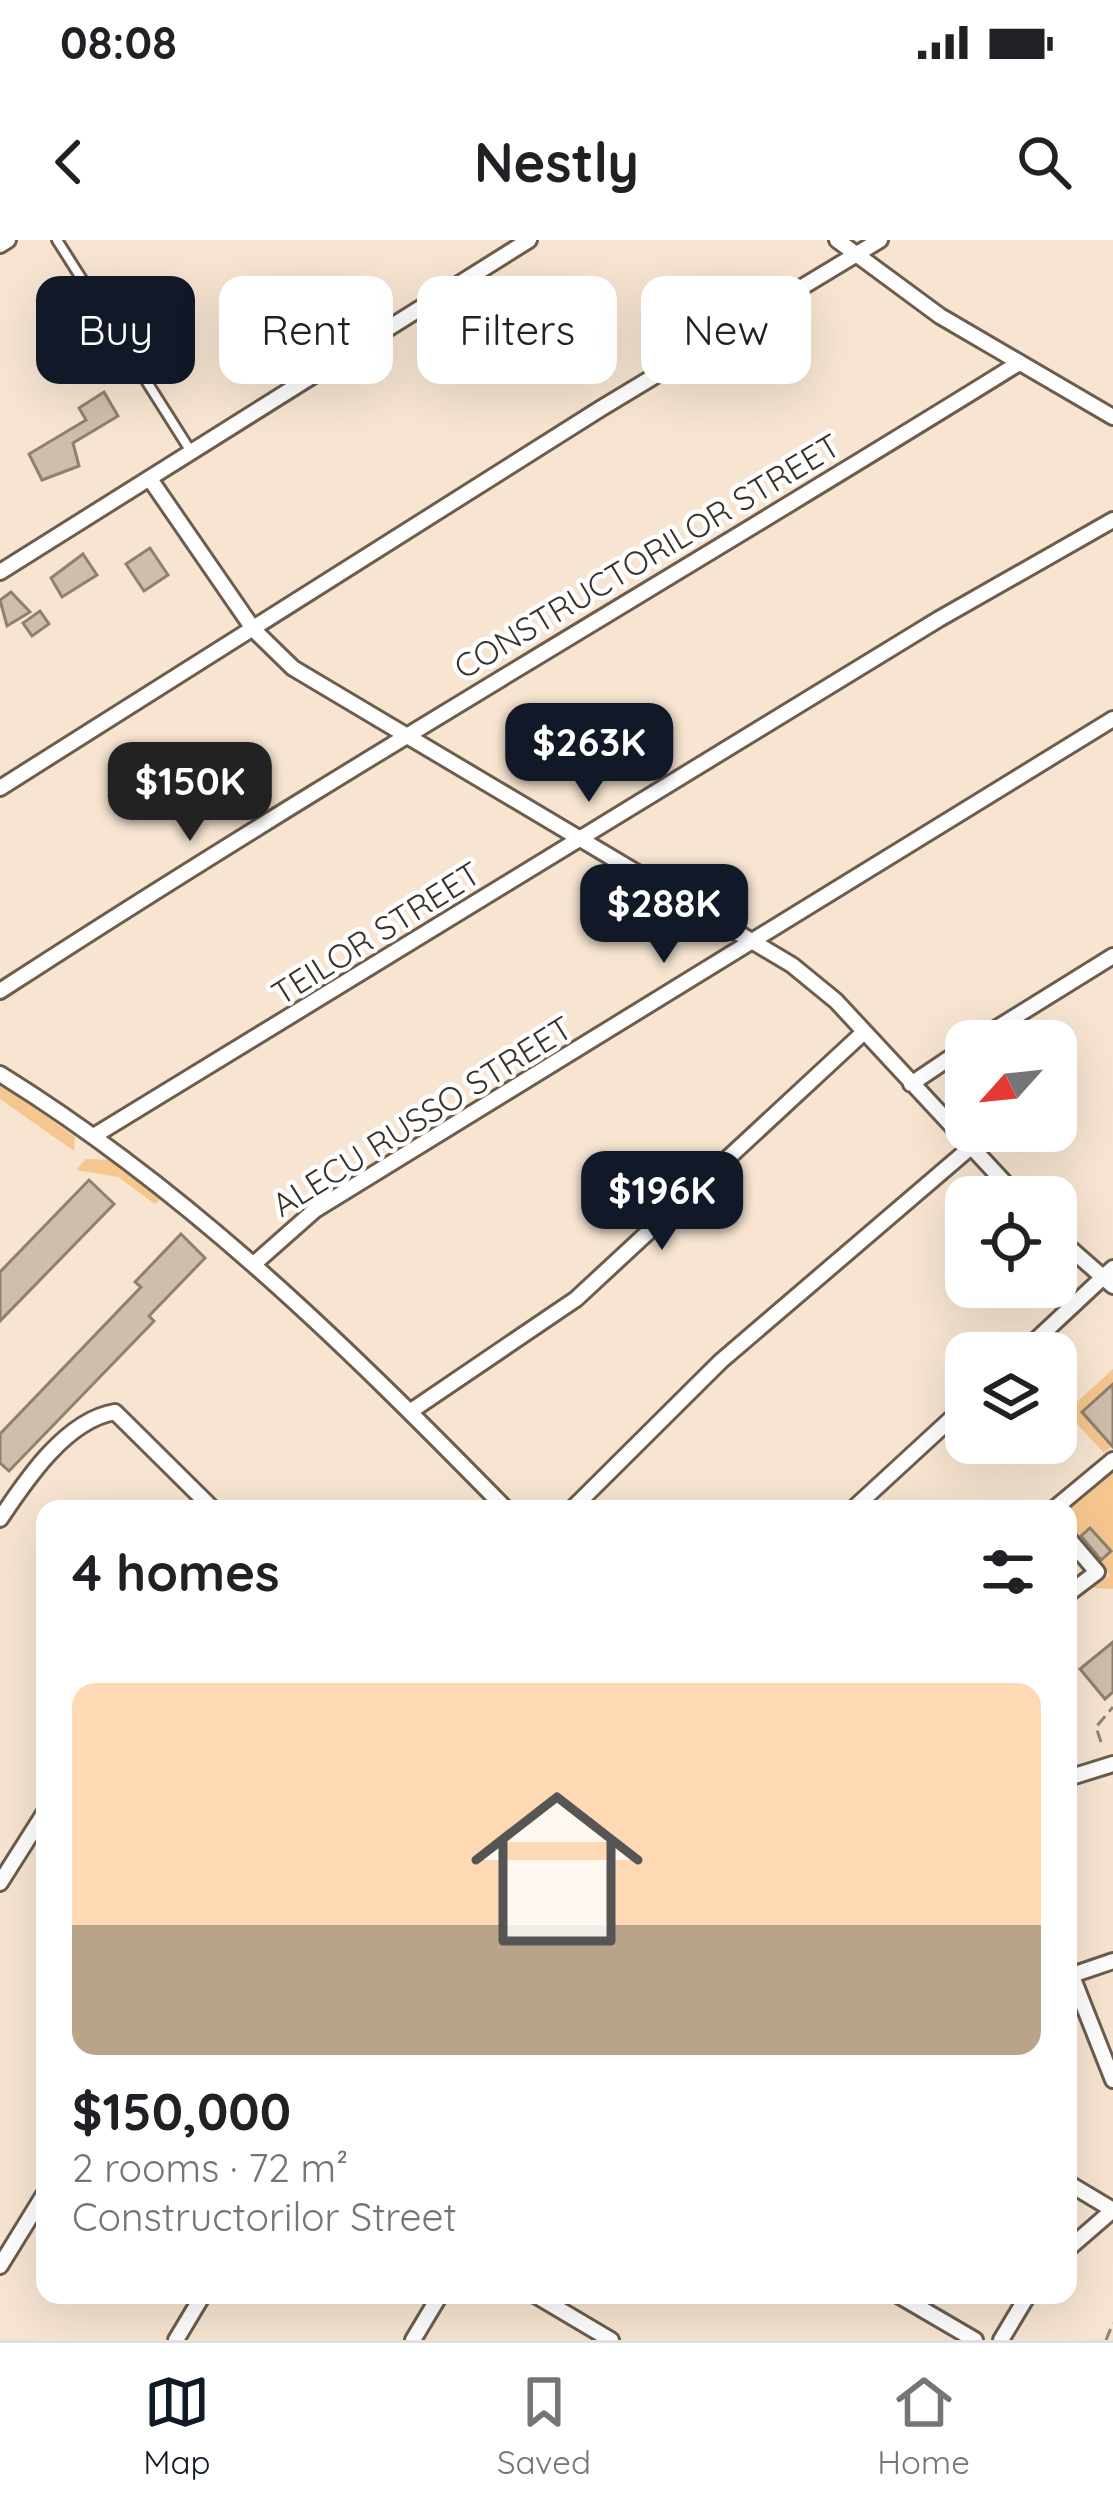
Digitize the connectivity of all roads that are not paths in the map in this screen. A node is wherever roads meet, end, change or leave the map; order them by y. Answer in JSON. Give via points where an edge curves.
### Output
{"nodes":[{"id":1,"x":8,"y":240,"type":"edge"},
{"id":2,"x":57,"y":240,"type":"edge"},
{"id":3,"x":529,"y":240,"type":"edge"},
{"id":4,"x":837,"y":240,"type":"edge"},
{"id":5,"x":880,"y":240,"type":"edge"},
{"id":6,"x":0,"y":245,"type":"edge"},
{"id":7,"x":854,"y":256,"type":"junction"},
{"id":8,"x":1019,"y":364,"type":"junction"},
{"id":9,"x":1113,"y":417,"type":"edge"},
{"id":10,"x":190,"y":450,"type":"junction"},
{"id":11,"x":150,"y":479,"type":"junction"},
{"id":12,"x":1113,"y":520,"type":"edge"},
{"id":13,"x":0,"y":572,"type":"edge"},
{"id":14,"x":254,"y":630,"type":"junction"},
{"id":15,"x":1113,"y":718,"type":"edge"},
{"id":16,"x":407,"y":736,"type":"junction"},
{"id":17,"x":0,"y":788,"type":"edge"},
{"id":18,"x":583,"y":838,"type":"junction"},
{"id":19,"x":752,"y":940,"type":"junction"},
{"id":20,"x":1113,"y":956,"type":"edge"},
{"id":21,"x":0,"y":991,"type":"edge"},
{"id":22,"x":1010,"y":1020,"type":"edge"},
{"id":23,"x":864,"y":1032,"type":"junction"},
{"id":24,"x":945,"y":1061,"type":"edge"},
{"id":25,"x":0,"y":1074,"type":"edge"},
{"id":26,"x":911,"y":1084,"type":"junction"},
{"id":27,"x":945,"y":1120,"type":"edge"},
{"id":28,"x":97,"y":1134,"type":"junction"},
{"id":29,"x":965,"y":1152,"type":"edge"},
{"id":30,"x":976,"y":1152,"type":"edge"},
{"id":31,"x":998,"y":1176,"type":"edge"},
{"id":32,"x":1077,"y":1252,"type":"edge"},
{"id":33,"x":255,"y":1263,"type":"junction"},
{"id":34,"x":1110,"y":1277,"type":"edge"},
{"id":35,"x":1046,"y":1332,"type":"edge"},
{"id":36,"x":410,"y":1412,"type":"junction"},
{"id":37,"x":945,"y":1424,"type":"edge"},
{"id":38,"x":1113,"y":1460,"type":"edge"},
{"id":39,"x":204,"y":1500,"type":"edge"},
{"id":40,"x":497,"y":1500,"type":"edge"},
{"id":41,"x":581,"y":1500,"type":"edge"},
{"id":42,"x":863,"y":1500,"type":"edge"},
{"id":43,"x":1065,"y":1500,"type":"edge"},
{"id":44,"x":0,"y":1520,"type":"edge"},
{"id":45,"x":1077,"y":1549,"type":"edge"},
{"id":46,"x":1077,"y":1587,"type":"edge"},
{"id":47,"x":1113,"y":1764,"type":"edge"},
{"id":48,"x":1077,"y":1775,"type":"edge"},
{"id":49,"x":36,"y":1826,"type":"edge"},
{"id":50,"x":0,"y":1883,"type":"edge"},
{"id":51,"x":1113,"y":1961,"type":"edge"},
{"id":52,"x":1077,"y":1969,"type":"edge"},
{"id":53,"x":1077,"y":1988,"type":"edge"},
{"id":54,"x":1113,"y":2080,"type":"edge"},
{"id":55,"x":1077,"y":2188,"type":"edge"},
{"id":56,"x":36,"y":2208,"type":"edge"},
{"id":57,"x":1113,"y":2210,"type":"edge"},
{"id":58,"x":1077,"y":2241,"type":"edge"},
{"id":59,"x":0,"y":2266,"type":"edge"},
{"id":60,"x":198,"y":2304,"type":"edge"},
{"id":61,"x":434,"y":2304,"type":"edge"},
{"id":62,"x":550,"y":2304,"type":"edge"},
{"id":63,"x":913,"y":2304,"type":"edge"},
{"id":64,"x":1023,"y":2304,"type":"edge"},
{"id":65,"x":176,"y":2340,"type":"edge"},
{"id":66,"x":412,"y":2340,"type":"edge"},
{"id":67,"x":611,"y":2340,"type":"edge"},
{"id":68,"x":975,"y":2340,"type":"edge"},
{"id":69,"x":1001,"y":2340,"type":"edge"}],
"edges":[{"from":1,"to":6,"type":"street"},
{"from":2,"to":10,"type":"lane"},
{"from":3,"to":10,"type":"street"},
{"from":4,"to":7,"type":"street"},
{"from":5,"to":7,"type":"street"},
{"from":7,"to":8,"type":"street"},
{"from":7,"to":14,"type":"street"},
{"from":8,"to":9,"type":"street"},
{"from":8,"to":16,"type":"street","name":"CONSTRUCTORILOR STREET"},
{"from":10,"to":11,"type":"street"},
{"from":11,"to":13,"type":"street"},
{"from":11,"to":14,"type":"street"},
{"from":12,"to":18,"type":"street","name":"TEILOR STREET"},
{"from":14,"to":16,"type":"street","via":[[293,668]]},
{"from":14,"to":17,"type":"street"},
{"from":15,"to":19,"type":"street","name":"ALECU RUSSO STREET"},
{"from":16,"to":18,"type":"street"},
{"from":16,"to":21,"type":"street","name":"CONSTRUCTORILOR STREET"},
{"from":18,"to":19,"type":"street"},
{"from":18,"to":28,"type":"street","name":"TEILOR STREET"},
{"from":19,"to":23,"type":"street","via":[[792,965]]},
{"from":19,"to":33,"type":"street","name":"ALECU RUSSO STREET","via":[[315,1210]]},
{"from":20,"to":22,"type":"street"},
{"from":23,"to":26,"type":"street"},
{"from":23,"to":36,"type":"street","via":[[576,1299]]},
{"from":24,"to":26,"type":"street"},
{"from":25,"to":28,"type":"street"},
{"from":26,"to":27,"type":"street"},
{"from":28,"to":33,"type":"street"},
{"from":29,"to":41,"type":"street","via":[[721,1361]]},
{"from":30,"to":31,"type":"street"},
{"from":32,"to":34,"type":"street"},
{"from":33,"to":36,"type":"street"},
{"from":34,"to":35,"type":"street"},
{"from":36,"to":40,"type":"street"},
{"from":37,"to":42,"type":"street"},
{"from":38,"to":43,"type":"street"},
{"from":39,"to":44,"type":"street","via":[[115,1412],[95,1415],[67,1438]]},
{"from":45,"to":46,"type":"street","via":[[1097,1572]]},
{"from":47,"to":48,"type":"street"},
{"from":49,"to":50,"type":"street"},
{"from":51,"to":52,"type":"street"},
{"from":53,"to":54,"type":"street"},
{"from":55,"to":57,"type":"street"},
{"from":56,"to":59,"type":"street"},
{"from":57,"to":58,"type":"street"},
{"from":60,"to":65,"type":"street"},
{"from":61,"to":66,"type":"street"},
{"from":62,"to":67,"type":"street"},
{"from":63,"to":68,"type":"street"},
{"from":64,"to":69,"type":"street"}]}
